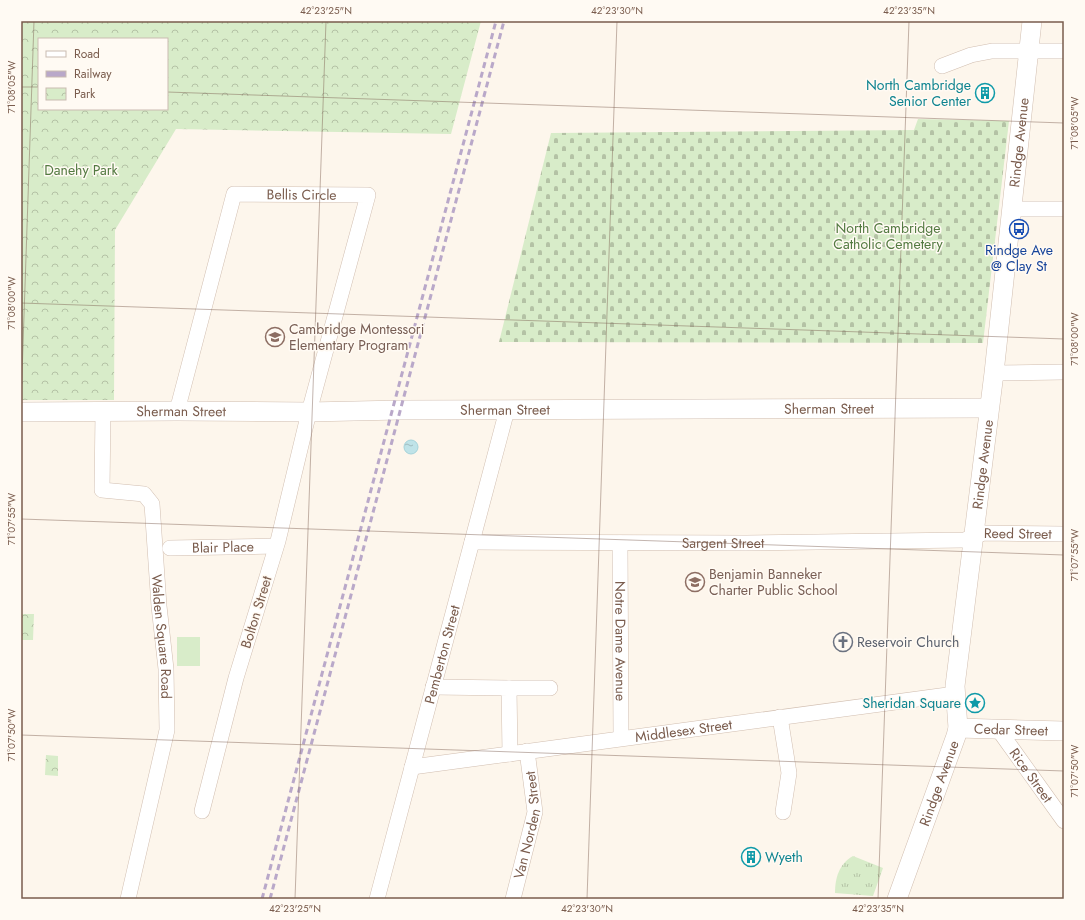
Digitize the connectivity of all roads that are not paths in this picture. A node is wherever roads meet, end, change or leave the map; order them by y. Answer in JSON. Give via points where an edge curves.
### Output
{"nodes":[{"id":1,"x":1032,"y":21,"type":"edge"},
{"id":2,"x":1028,"y":50,"type":"junction"},
{"id":3,"x":1064,"y":50,"type":"edge"},
{"id":4,"x":942,"y":66,"type":"dead end"},
{"id":5,"x":1012,"y":209,"type":"junction"},
{"id":6,"x":1064,"y":210,"type":"edge"},
{"id":7,"x":1064,"y":372,"type":"edge"},
{"id":8,"x":994,"y":373,"type":"junction"},
{"id":9,"x":988,"y":408,"type":"junction"},
{"id":10,"x":177,"y":410,"type":"junction"},
{"id":11,"x":507,"y":410,"type":"junction"},
{"id":12,"x":21,"y":412,"type":"edge"},
{"id":13,"x":103,"y":412,"type":"junction"},
{"id":14,"x":309,"y":412,"type":"junction"},
{"id":15,"x":1064,"y":534,"type":"edge"},
{"id":16,"x":973,"y":537,"type":"junction"},
{"id":17,"x":472,"y":542,"type":"junction"},
{"id":18,"x":620,"y":543,"type":"junction"},
{"id":19,"x":276,"y":546,"type":"junction"},
{"id":20,"x":170,"y":548,"type":"dead end"},
{"id":21,"x":433,"y":687,"type":"junction"},
{"id":22,"x":509,"y":688,"type":"junction"},
{"id":23,"x":550,"y":688,"type":"dead end"},
{"id":24,"x":955,"y":694,"type":"junction"},
{"id":25,"x":780,"y":717,"type":"junction"},
{"id":26,"x":958,"y":728,"type":"junction"},
{"id":27,"x":998,"y":730,"type":"junction"},
{"id":28,"x":1064,"y":731,"type":"edge"},
{"id":29,"x":621,"y":738,"type":"junction"},
{"id":30,"x":527,"y":751,"type":"junction"},
{"id":31,"x":510,"y":754,"type":"junction"},
{"id":32,"x":412,"y":767,"type":"junction"},
{"id":33,"x":202,"y":811,"type":"dead end"},
{"id":34,"x":783,"y":812,"type":"dead end"},
{"id":35,"x":1064,"y":821,"type":"edge"},
{"id":36,"x":128,"y":899,"type":"edge"},
{"id":37,"x":377,"y":899,"type":"edge"},
{"id":38,"x":513,"y":899,"type":"edge"},
{"id":39,"x":897,"y":899,"type":"edge"}],
"edges":[{"from":1,"to":2,"type":"street","name":"Rindge Avenue"},
{"from":2,"to":3,"type":"street"},
{"from":2,"to":4,"type":"street","via":[[979,53]]},
{"from":2,"to":5,"type":"street","name":"Rindge Avenue"},
{"from":5,"to":6,"type":"street"},
{"from":5,"to":8,"type":"street","name":"Rindge Avenue"},
{"from":7,"to":8,"type":"street"},
{"from":8,"to":9,"type":"street","name":"Rindge Avenue"},
{"from":9,"to":11,"type":"street","name":"Sherman Street"},
{"from":9,"to":16,"type":"street","name":"Rindge Avenue"},
{"from":10,"to":13,"type":"street","name":"Sherman Street"},
{"from":10,"to":14,"type":"street","name":"Sherman Street"},
{"from":10,"to":14,"type":"street","name":"Bellis Circle","via":[[234,194],[368,195]]},
{"from":11,"to":14,"type":"street","name":"Sherman Street"},
{"from":11,"to":17,"type":"street","name":"Pemberton Street"},
{"from":12,"to":13,"type":"street","name":"Sherman Street"},
{"from":13,"to":36,"type":"street","name":"Walden Square Road","via":[[102,490],[144,494],[152,504],[166,676],[167,730]]},
{"from":14,"to":19,"type":"street","name":"Bolton Street"},
{"from":15,"to":16,"type":"street","name":"Reed Street","via":[[984,533]]},
{"from":16,"to":18,"type":"street","name":"Sargent Street","via":[[964,540]]},
{"from":16,"to":24,"type":"street","name":"Rindge Avenue"},
{"from":17,"to":18,"type":"street","name":"Sargent Street"},
{"from":17,"to":21,"type":"street","name":"Pemberton Street"},
{"from":18,"to":29,"type":"street","name":"Notre Dame Avenue"},
{"from":19,"to":20,"type":"street","name":"Blair Place"},
{"from":19,"to":33,"type":"street","name":"Bolton Street","via":[[236,678]]},
{"from":21,"to":22,"type":"street"},
{"from":21,"to":32,"type":"street","name":"Pemberton Street"},
{"from":22,"to":23,"type":"street"},
{"from":22,"to":31,"type":"street"},
{"from":24,"to":25,"type":"street","name":"Middlesex Street"},
{"from":24,"to":26,"type":"street","name":"Rindge Avenue"},
{"from":25,"to":29,"type":"street","name":"Middlesex Street"},
{"from":25,"to":34,"type":"street","via":[[789,773]]},
{"from":26,"to":27,"type":"street","name":"Cedar Street"},
{"from":26,"to":39,"type":"street","name":"Rindge Avenue"},
{"from":27,"to":28,"type":"street","name":"Cedar Street"},
{"from":27,"to":35,"type":"street","name":"Rice Street"},
{"from":29,"to":30,"type":"street","name":"Middlesex Street"},
{"from":30,"to":31,"type":"street","name":"Middlesex Street"},
{"from":30,"to":38,"type":"street","name":"Van Norden Street","via":[[535,812]]},
{"from":31,"to":32,"type":"street","name":"Middlesex Street"},
{"from":32,"to":37,"type":"street","name":"Pemberton Street"}]}
